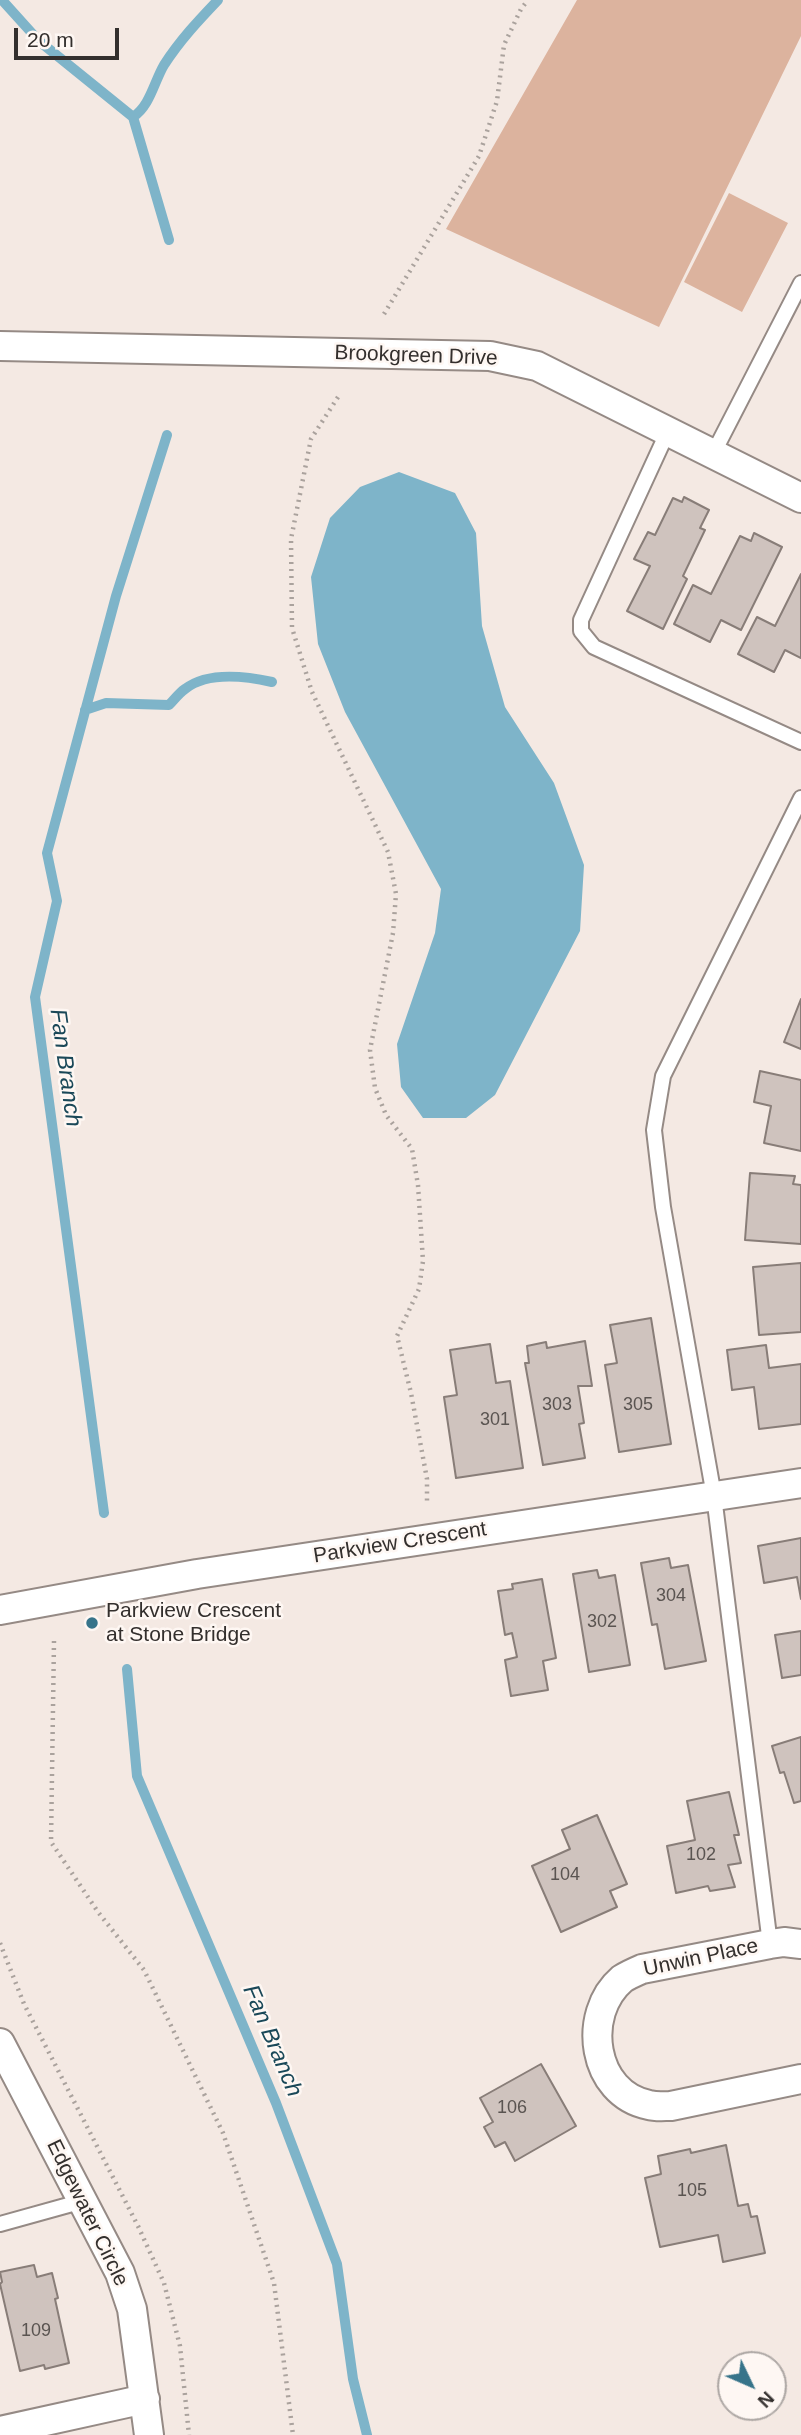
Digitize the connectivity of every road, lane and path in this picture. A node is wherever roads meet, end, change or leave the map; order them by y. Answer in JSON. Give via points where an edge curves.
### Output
{"nodes":[{"id":1,"x":528,"y":0,"type":"edge"},
{"id":2,"x":801,"y":284,"type":"edge"},
{"id":3,"x":384,"y":314,"type":"dead end"},
{"id":4,"x":0,"y":346,"type":"edge"},
{"id":5,"x":338,"y":397,"type":"dead end"},
{"id":6,"x":668,"y":431,"type":"junction"},
{"id":7,"x":713,"y":454,"type":"junction"},
{"id":8,"x":801,"y":498,"type":"edge"},
{"id":9,"x":801,"y":742,"type":"edge"},
{"id":10,"x":801,"y":798,"type":"edge"},
{"id":11,"x":801,"y":1483,"type":"edge"},
{"id":12,"x":713,"y":1496,"type":"junction"},
{"id":13,"x":427,"y":1505,"type":"dead end"},
{"id":14,"x":0,"y":1610,"type":"edge"},
{"id":15,"x":54,"y":1641,"type":"dead end"},
{"id":16,"x":770,"y":1944,"type":"junction"},
{"id":17,"x":801,"y":1944,"type":"edge"},
{"id":18,"x":0,"y":2043,"type":"edge"},
{"id":19,"x":801,"y":2079,"type":"edge"},
{"id":20,"x":83,"y":2201,"type":"junction"},
{"id":21,"x":0,"y":2224,"type":"edge"},
{"id":22,"x":145,"y":2399,"type":"junction"},
{"id":23,"x":0,"y":2431,"type":"edge"},
{"id":24,"x":149,"y":2435,"type":"edge"},
{"id":25,"x":293,"y":2435,"type":"edge"}],
"edges":[{"from":1,"to":3,"type":"path","via":[[504,45],[496,101],[479,156]]},
{"from":2,"to":7,"type":"lane"},
{"from":4,"to":6,"type":"street","name":"Brookgreen Drive","via":[[490,356],[537,366]]},
{"from":5,"to":13,"type":"path","via":[[312,439],[291,539],[292,628],[312,692],[388,852],[396,894],[370,1049],[375,1088],[386,1115],[412,1149],[418,1185],[419,1289],[397,1336],[427,1479]]},
{"from":6,"to":7,"type":"street","name":"Brookgreen Drive"},
{"from":6,"to":9,"type":"lane","via":[[581,620],[581,631],[594,647]]},
{"from":7,"to":8,"type":"street","name":"Brookgreen Drive"},
{"from":10,"to":12,"type":"lane","via":[[663,1076],[654,1130]]},
{"from":11,"to":12,"type":"street","name":"Parkview Crescent"},
{"from":12,"to":14,"type":"street","name":"Parkview Crescent","via":[[197,1574]]},
{"from":12,"to":16,"type":"lane"},
{"from":15,"to":25,"type":"path","via":[[51,1842],[144,1970],[223,2133],[274,2283]]},
{"from":16,"to":17,"type":"street","name":"Unwin Place"},
{"from":16,"to":19,"type":"street","name":"Unwin Place","via":[[642,1969],[624,1978],[601,2009],[596,2028],[598,2049],[611,2082],[651,2106],[671,2106]]},
{"from":18,"to":20,"type":"street","name":"Edgewater Circle"},
{"from":20,"to":21,"type":"lane"},
{"from":20,"to":22,"type":"street","name":"Edgewater Circle","via":[[120,2273],[132,2309]]},
{"from":22,"to":23,"type":"street"},
{"from":22,"to":24,"type":"street","name":"Edgewater Circle"}]}
